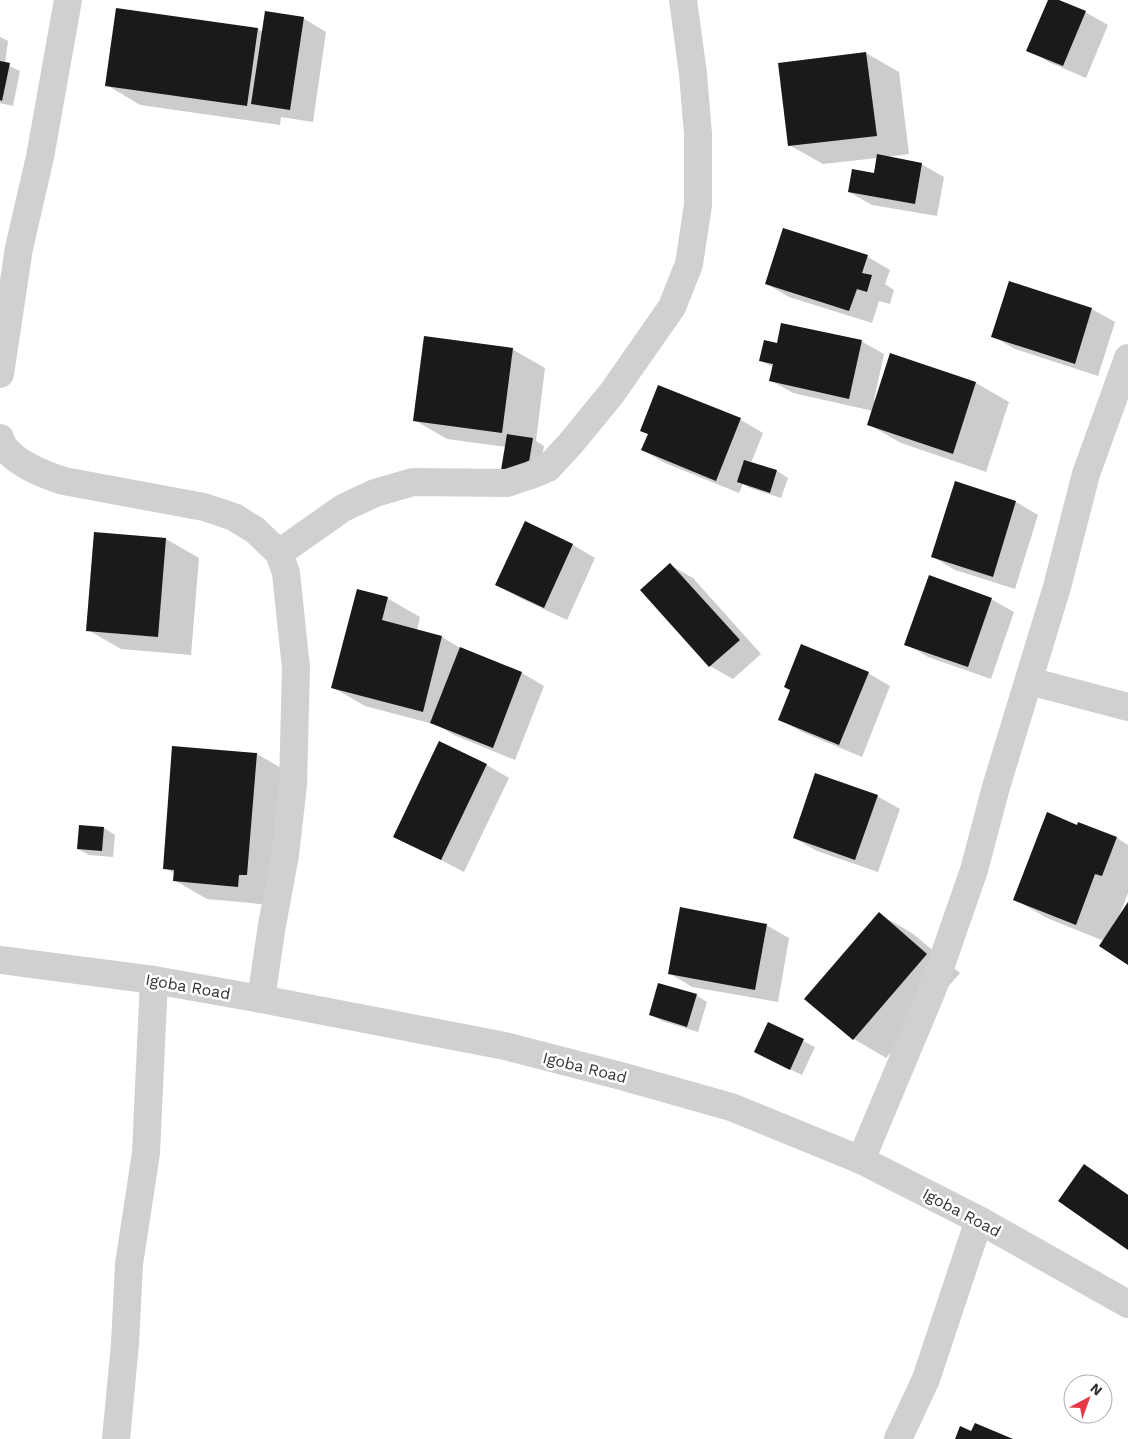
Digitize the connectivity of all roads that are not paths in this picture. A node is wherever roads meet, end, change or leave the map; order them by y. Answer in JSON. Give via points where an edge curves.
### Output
{"nodes":[{"id":1,"x":68,"y":0,"type":"edge"},
{"id":2,"x":683,"y":0,"type":"edge"},
{"id":3,"x":1128,"y":358,"type":"edge"},
{"id":4,"x":0,"y":374,"type":"edge"},
{"id":5,"x":1,"y":443,"type":"edge"},
{"id":6,"x":279,"y":553,"type":"junction"},
{"id":7,"x":1029,"y":681,"type":"junction"},
{"id":8,"x":1128,"y":707,"type":"edge"},
{"id":9,"x":0,"y":960,"type":"edge"},
{"id":10,"x":154,"y":980,"type":"junction"},
{"id":11,"x":261,"y":998,"type":"junction"},
{"id":12,"x":861,"y":1160,"type":"junction"},
{"id":13,"x":979,"y":1220,"type":"junction"},
{"id":14,"x":1128,"y":1304,"type":"edge"},
{"id":15,"x":116,"y":1439,"type":"edge"},
{"id":16,"x":898,"y":1439,"type":"edge"}],
"edges":[{"from":1,"to":4,"type":"street","via":[[20,248]]},
{"from":2,"to":6,"type":"street","via":[[698,134],[698,205],[690,264],[672,308],[612,393],[548,468],[507,483],[413,482],[375,493],[343,508]]},
{"from":3,"to":7,"type":"street","via":[[1086,474]]},
{"from":5,"to":6,"type":"street","via":[[28,467],[44,476],[204,507],[234,517],[255,530]]},
{"from":6,"to":11,"type":"street","via":[[286,572],[296,668],[292,785],[285,855]]},
{"from":7,"to":8,"type":"street"},
{"from":7,"to":12,"type":"street","via":[[974,870],[933,988]]},
{"from":9,"to":10,"type":"street","name":"Igoba Road"},
{"from":10,"to":11,"type":"street","name":"Igoba Road"},
{"from":10,"to":15,"type":"street","via":[[146,1153],[129,1264]]},
{"from":11,"to":12,"type":"street","name":"Igoba Road","via":[[505,1046],[622,1076],[731,1106]]},
{"from":12,"to":13,"type":"street","name":"Igoba Road"},
{"from":13,"to":14,"type":"street","name":"Igoba Road"},
{"from":13,"to":16,"type":"street","via":[[926,1379]]}]}
